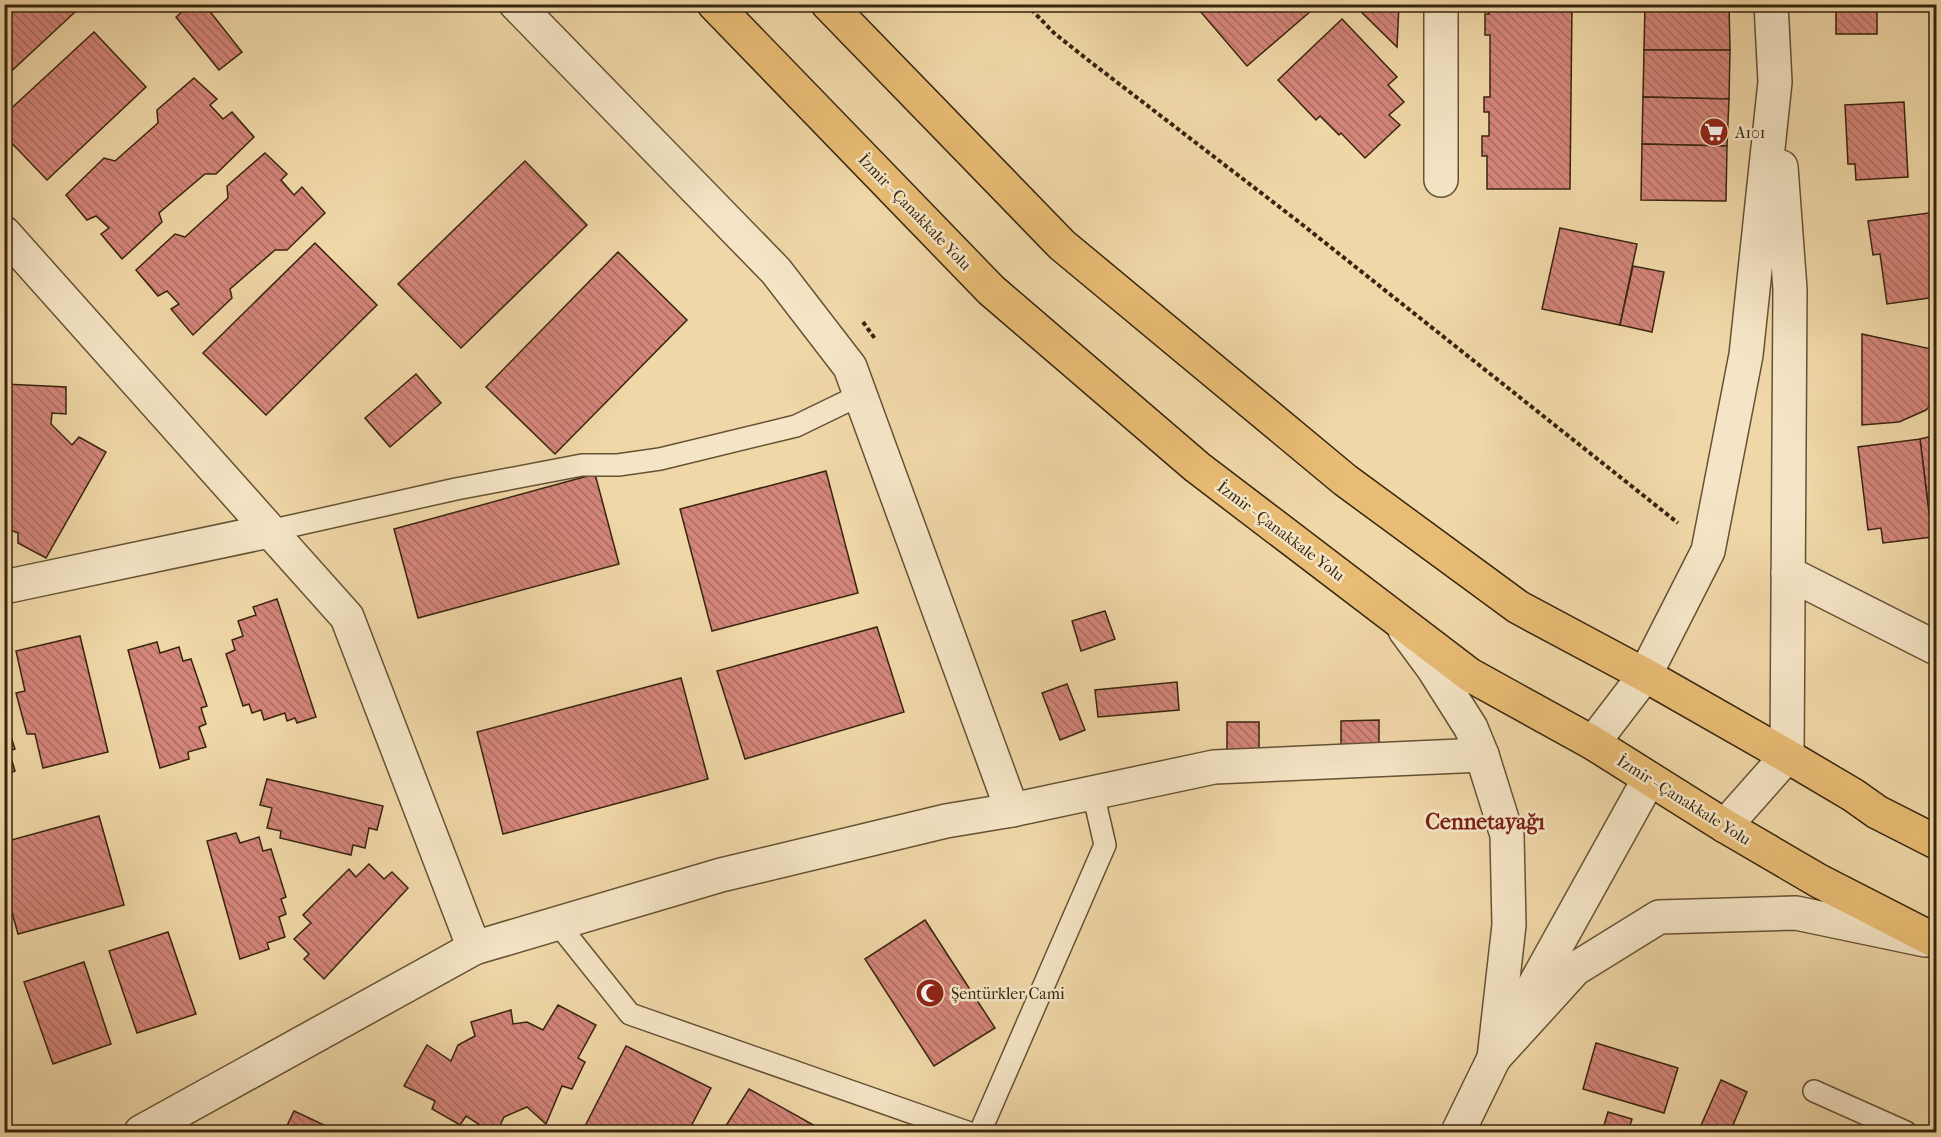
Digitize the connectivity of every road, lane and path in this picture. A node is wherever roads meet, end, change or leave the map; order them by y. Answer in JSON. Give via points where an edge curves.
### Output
{"nodes":[{"id":1,"x":516,"y":4,"type":"edge"},
{"id":2,"x":714,"y":4,"type":"edge"},
{"id":3,"x":828,"y":4,"type":"edge"},
{"id":4,"x":1026,"y":4,"type":"edge"},
{"id":5,"x":1442,"y":4,"type":"edge"},
{"id":6,"x":1771,"y":4,"type":"edge"},
{"id":7,"x":1775,"y":82,"type":"junction"},
{"id":8,"x":1441,"y":180,"type":"dead end"},
{"id":9,"x":4,"y":233,"type":"edge"},
{"id":10,"x":860,"y":395,"type":"junction"},
{"id":11,"x":269,"y":531,"type":"junction"},
{"id":12,"x":1709,"y":541,"type":"junction"},
{"id":13,"x":1788,"y":573,"type":"junction"},
{"id":14,"x":4,"y":587,"type":"edge"},
{"id":15,"x":1396,"y":618,"type":"junction"},
{"id":16,"x":1936,"y":648,"type":"edge"},
{"id":17,"x":1645,"y":675,"type":"junction"},
{"id":18,"x":1593,"y":743,"type":"junction"},
{"id":19,"x":1482,"y":755,"type":"junction"},
{"id":20,"x":1787,"y":756,"type":"junction"},
{"id":21,"x":1649,"y":779,"type":"junction"},
{"id":22,"x":1094,"y":793,"type":"junction"},
{"id":23,"x":1012,"y":810,"type":"junction"},
{"id":24,"x":1725,"y":826,"type":"junction"},
{"id":25,"x":1936,"y":842,"type":"edge"},
{"id":26,"x":558,"y":924,"type":"junction"},
{"id":27,"x":1936,"y":942,"type":"edge"},
{"id":28,"x":474,"y":948,"type":"junction"},
{"id":29,"x":1494,"y":1058,"type":"junction"},
{"id":30,"x":1814,"y":1091,"type":"dead end"},
{"id":31,"x":141,"y":1132,"type":"edge"},
{"id":32,"x":967,"y":1132,"type":"edge"},
{"id":33,"x":980,"y":1132,"type":"edge"},
{"id":34,"x":1458,"y":1132,"type":"edge"},
{"id":35,"x":1906,"y":1132,"type":"edge"}],
"edges":[{"from":1,"to":10,"type":"street","via":[[776,271],[850,368]]},
{"from":2,"to":15,"type":"highway","name":"İzmir - Çanakkale Yolu","via":[[991,290],[1197,467]]},
{"from":3,"to":17,"type":"highway","via":[[1062,245],[1345,480],[1518,606]]},
{"from":4,"to":12,"type":"path","via":[[1054,33],[1299,222],[1669,518]]},
{"from":5,"to":8,"type":"street"},
{"from":6,"to":7,"type":"street"},
{"from":7,"to":12,"type":"street","via":[[1746,355]]},
{"from":7,"to":13,"type":"street","via":[[1790,289]]},
{"from":9,"to":11,"type":"street"},
{"from":10,"to":11,"type":"lane","via":[[796,426],[660,459],[582,465]]},
{"from":10,"to":23,"type":"street"},
{"from":11,"to":14,"type":"street"},
{"from":11,"to":28,"type":"street","via":[[347,617]]},
{"from":12,"to":17,"type":"street","via":[[1708,551]]},
{"from":13,"to":16,"type":"street"},
{"from":13,"to":20,"type":"street"},
{"from":15,"to":18,"type":"highway","name":"İzmir - Çanakkale Yolu","via":[[1470,675]]},
{"from":15,"to":19,"type":"street","via":[[1471,728]]},
{"from":17,"to":18,"type":"street"},
{"from":17,"to":20,"type":"highway"},
{"from":18,"to":21,"type":"highway","name":"İzmir - Çanakkale Yolu"},
{"from":19,"to":22,"type":"street","via":[[1214,767]]},
{"from":19,"to":29,"type":"street","via":[[1507,835],[1509,925]]},
{"from":20,"to":24,"type":"street"},
{"from":20,"to":25,"type":"highway","via":[[1877,812]]},
{"from":21,"to":24,"type":"highway","name":"İzmir - Çanakkale Yolu"},
{"from":21,"to":29,"type":"street"},
{"from":22,"to":23,"type":"street"},
{"from":22,"to":33,"type":"lane","via":[[1106,845]]},
{"from":23,"to":26,"type":"street","via":[[946,821],[721,875]]},
{"from":24,"to":27,"type":"highway","name":"İzmir - Çanakkale Yolu"},
{"from":26,"to":28,"type":"street"},
{"from":26,"to":32,"type":"lane","via":[[630,1014]]},
{"from":27,"to":29,"type":"street","via":[[1796,913],[1659,917],[1575,969]]},
{"from":28,"to":31,"type":"street"},
{"from":29,"to":34,"type":"street"},
{"from":30,"to":35,"type":"lane"}]}
